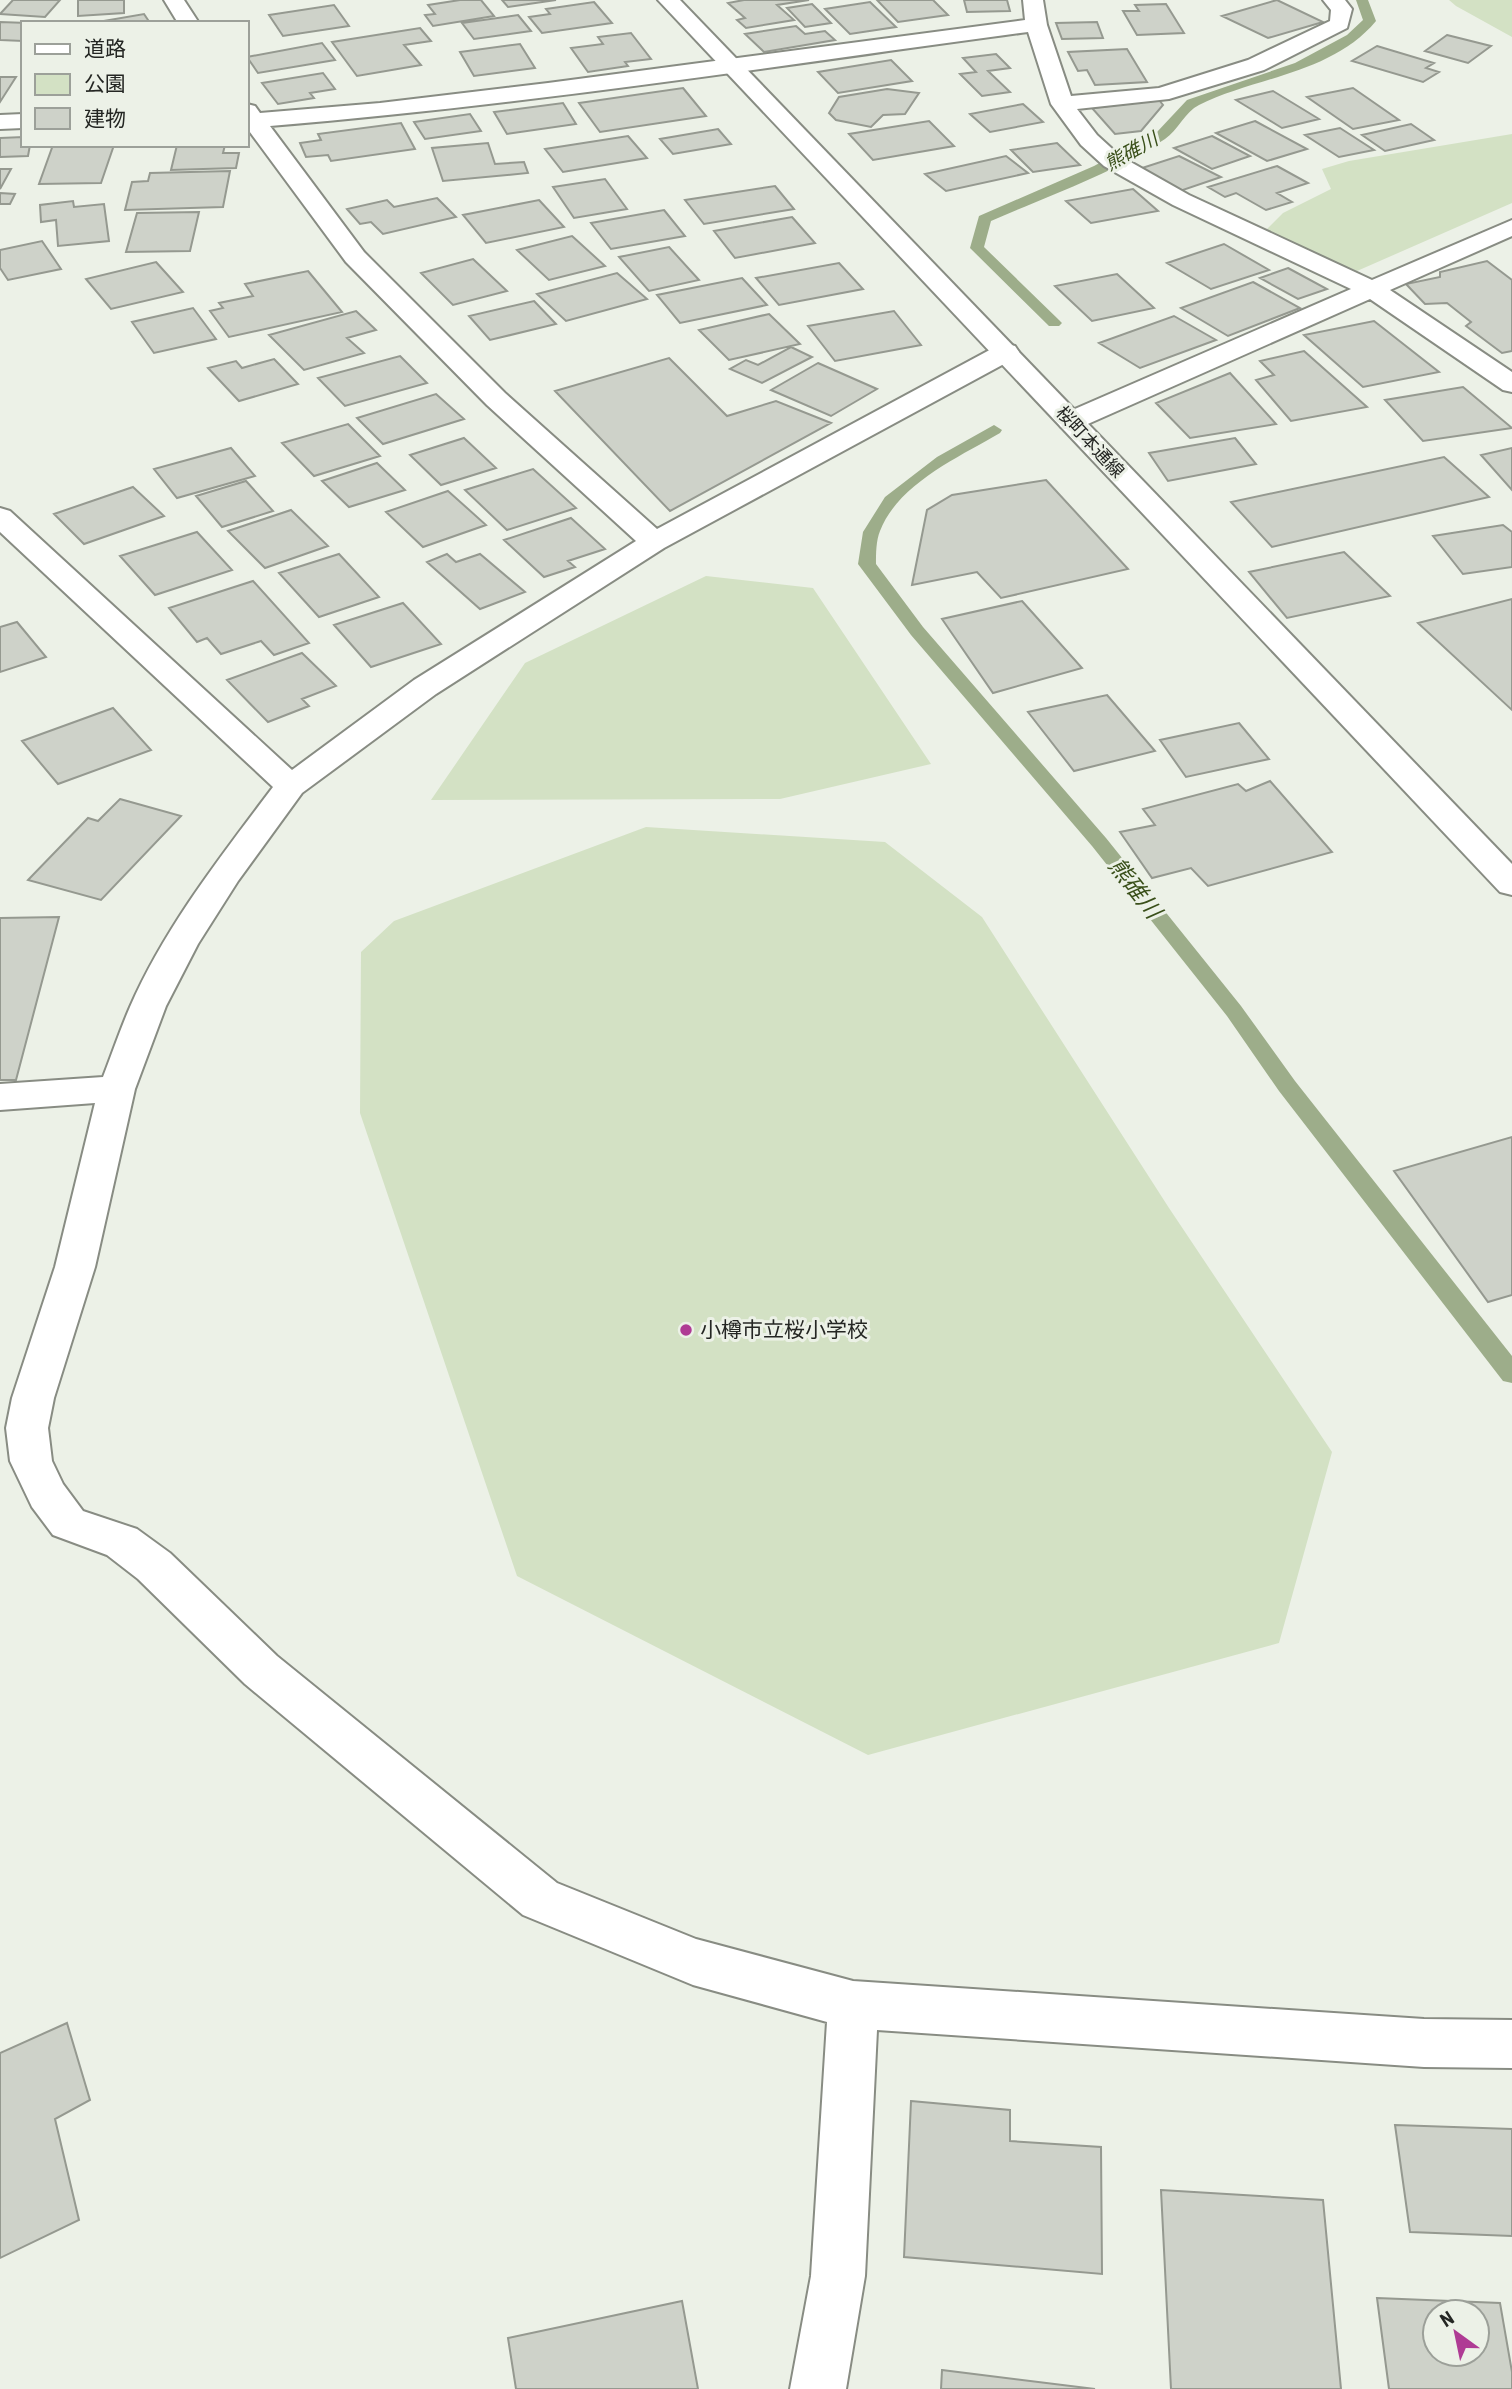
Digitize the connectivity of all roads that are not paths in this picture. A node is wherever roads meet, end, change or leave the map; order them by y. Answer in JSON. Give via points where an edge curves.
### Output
{"nodes":[{"id":1,"x":174,"y":0,"type":"edge"},
{"id":2,"x":668,"y":0,"type":"edge"},
{"id":3,"x":1033,"y":0,"type":"edge"},
{"id":4,"x":1333,"y":0,"type":"edge"},
{"id":5,"x":188,"y":21,"type":"edge"},
{"id":6,"x":1036,"y":25,"type":"junction"},
{"id":7,"x":732,"y":66,"type":"junction"},
{"id":8,"x":1062,"y":104,"type":"junction"},
{"id":9,"x":249,"y":118,"type":"edge"},
{"id":10,"x":21,"y":121,"type":"edge"},
{"id":11,"x":0,"y":122,"type":"edge"},
{"id":12,"x":1512,"y":228,"type":"edge"},
{"id":13,"x":1374,"y":290,"type":"junction"},
{"id":14,"x":1006,"y":352,"type":"junction"},
{"id":15,"x":1512,"y":384,"type":"edge"},
{"id":16,"x":1071,"y":421,"type":"junction"},
{"id":17,"x":0,"y":517,"type":"edge"},
{"id":18,"x":654,"y":542,"type":"junction"},
{"id":19,"x":291,"y":786,"type":"junction"},
{"id":20,"x":1510,"y":879,"type":"edge"},
{"id":21,"x":117,"y":1090,"type":"junction"},
{"id":22,"x":0,"y":1097,"type":"edge"},
{"id":23,"x":853,"y":2005,"type":"junction"},
{"id":24,"x":1512,"y":2044,"type":"edge"},
{"id":25,"x":818,"y":2389,"type":"edge"}],
"edges":[{"from":1,"to":5,"type":"street"},
{"from":2,"to":7,"type":"street","name":"桜町本通線"},
{"from":3,"to":6,"type":"street"},
{"from":4,"to":8,"type":"street","via":[[1342,9],[1340,24],[1256,65],[1161,94]]},
{"from":6,"to":7,"type":"street"},
{"from":6,"to":8,"type":"street"},
{"from":7,"to":9,"type":"street","via":[[393,109]]},
{"from":7,"to":14,"type":"street","name":"桜町本通線"},
{"from":8,"to":13,"type":"street","via":[[1112,161],[1181,200]]},
{"from":9,"to":18,"type":"street","via":[[355,257],[496,400]]},
{"from":10,"to":11,"type":"street"},
{"from":12,"to":13,"type":"street"},
{"from":13,"to":15,"type":"street"},
{"from":13,"to":16,"type":"street"},
{"from":14,"to":16,"type":"street","name":"桜町本通線"},
{"from":14,"to":18,"type":"street"},
{"from":16,"to":20,"type":"street","name":"桜町本通線"},
{"from":17,"to":19,"type":"street"},
{"from":18,"to":19,"type":"street","via":[[425,687]]},
{"from":19,"to":21,"type":"street","via":[[181,944],[148,1006]]},
{"from":21,"to":22,"type":"street"},
{"from":21,"to":23,"type":"street","via":[[75,1267],[27,1428],[31,1461],[47,1496],[68,1523],[122,1542],[154,1566],[261,1670],[540,1899],[694,1962]]},
{"from":23,"to":24,"type":"street","via":[[1424,2043]]},
{"from":23,"to":25,"type":"street","via":[[838,2276]]}]}
